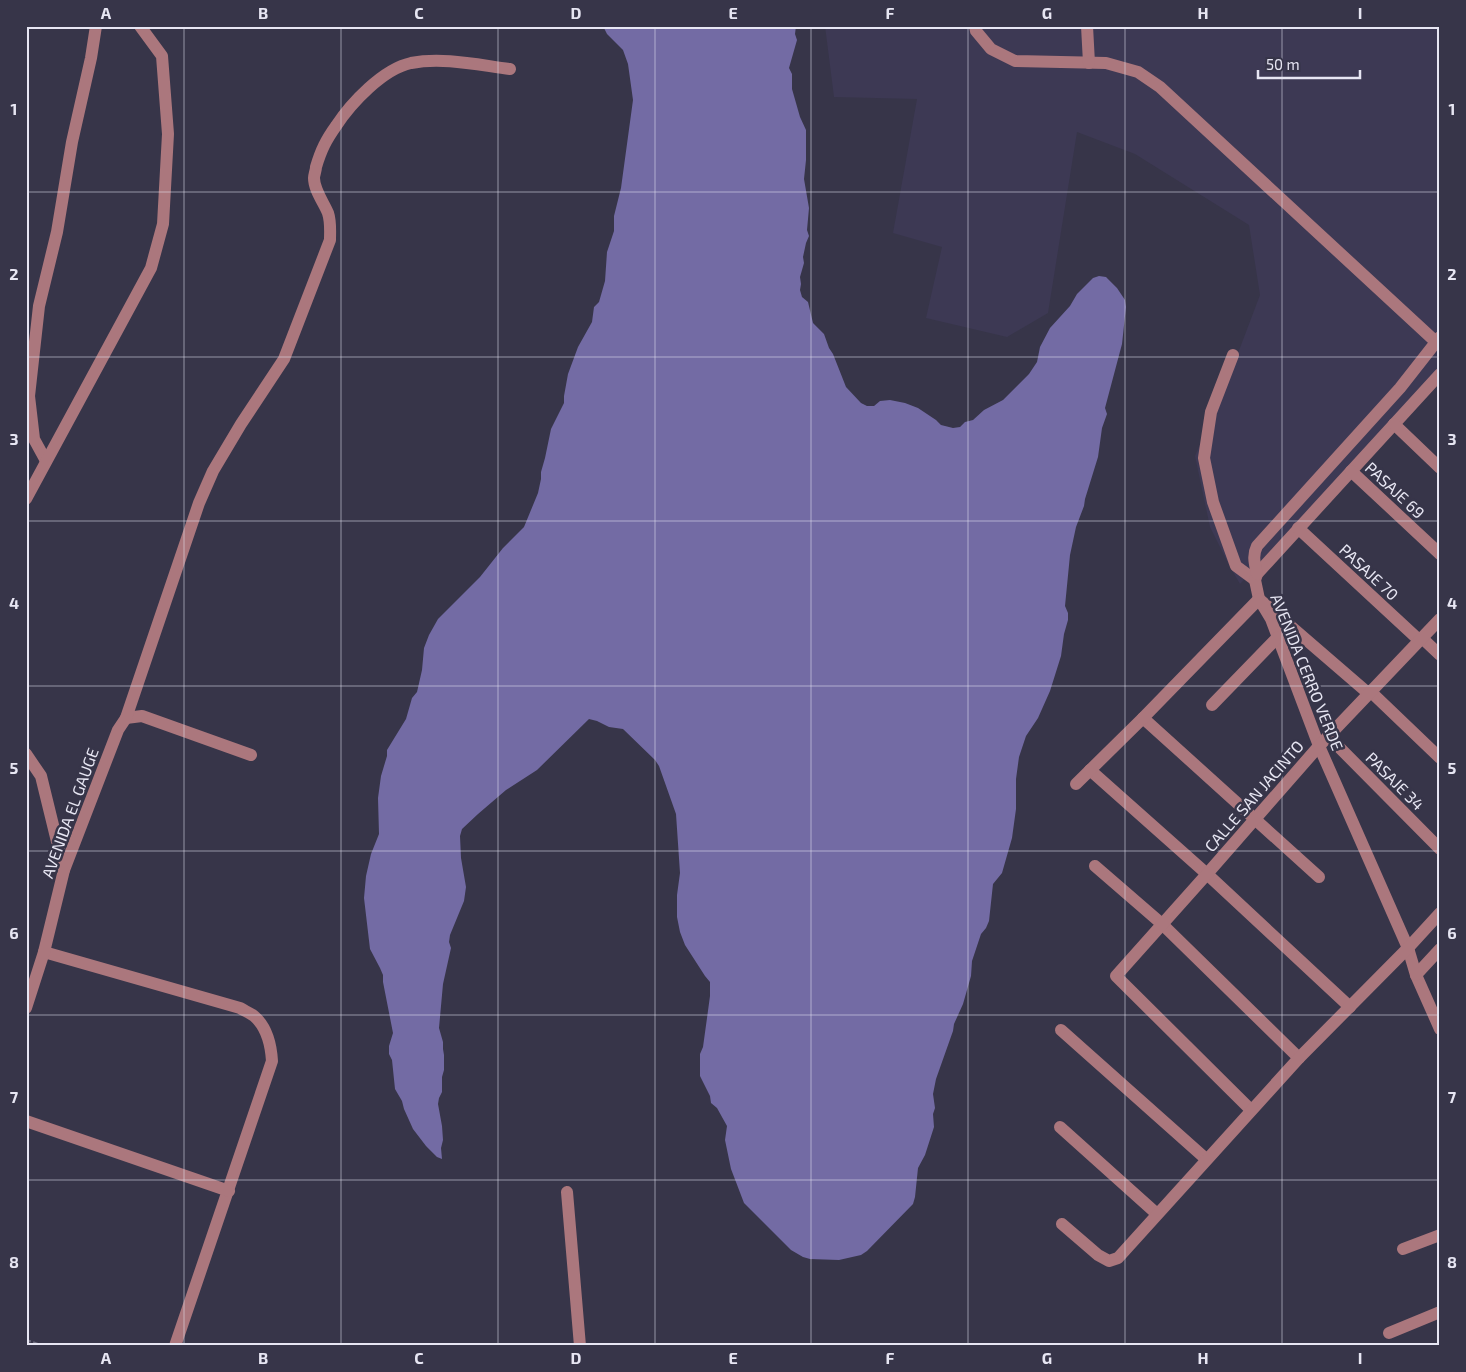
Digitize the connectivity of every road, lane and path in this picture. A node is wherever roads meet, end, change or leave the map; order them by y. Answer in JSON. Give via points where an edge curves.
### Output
{"nodes":[{"id":1,"x":96,"y":26,"type":"edge"},
{"id":2,"x":140,"y":26,"type":"edge"},
{"id":3,"x":975,"y":26,"type":"edge"},
{"id":4,"x":1087,"y":26,"type":"edge"},
{"id":5,"x":1090,"y":63,"type":"junction"},
{"id":6,"x":510,"y":69,"type":"dead end"},
{"id":7,"x":1438,"y":340,"type":"edge"},
{"id":8,"x":1233,"y":355,"type":"dead end"},
{"id":9,"x":1440,"y":374,"type":"edge"},
{"id":10,"x":1394,"y":424,"type":"junction"},
{"id":11,"x":46,"y":461,"type":"junction"},
{"id":12,"x":1440,"y":468,"type":"edge"},
{"id":13,"x":1351,"y":471,"type":"junction"},
{"id":14,"x":26,"y":499,"type":"edge"},
{"id":15,"x":1298,"y":528,"type":"junction"},
{"id":16,"x":1440,"y":554,"type":"edge"},
{"id":17,"x":1256,"y":577,"type":"junction"},
{"id":18,"x":1259,"y":599,"type":"junction"},
{"id":19,"x":1440,"y":619,"type":"edge"},
{"id":20,"x":1278,"y":637,"type":"junction"},
{"id":21,"x":1420,"y":639,"type":"junction"},
{"id":22,"x":1440,"y":655,"type":"edge"},
{"id":23,"x":1369,"y":692,"type":"junction"},
{"id":24,"x":1212,"y":705,"type":"dead end"},
{"id":25,"x":126,"y":718,"type":"junction"},
{"id":26,"x":1143,"y":718,"type":"junction"},
{"id":27,"x":1328,"y":736,"type":"junction"},
{"id":28,"x":1319,"y":746,"type":"junction"},
{"id":29,"x":26,"y":754,"type":"edge"},
{"id":30,"x":251,"y":755,"type":"dead end"},
{"id":31,"x":1440,"y":758,"type":"edge"},
{"id":32,"x":1090,"y":770,"type":"junction"},
{"id":33,"x":1076,"y":784,"type":"dead end"},
{"id":34,"x":1256,"y":820,"type":"junction"},
{"id":35,"x":1440,"y":849,"type":"edge"},
{"id":36,"x":1095,"y":866,"type":"dead end"},
{"id":37,"x":64,"y":870,"type":"junction"},
{"id":38,"x":1207,"y":874,"type":"junction"},
{"id":39,"x":1318,"y":877,"type":"dead end"},
{"id":40,"x":1440,"y":912,"type":"edge"},
{"id":41,"x":1162,"y":924,"type":"junction"},
{"id":42,"x":1408,"y":948,"type":"junction"},
{"id":43,"x":1440,"y":949,"type":"edge"},
{"id":44,"x":44,"y":952,"type":"junction"},
{"id":45,"x":1416,"y":975,"type":"junction"},
{"id":46,"x":1350,"y":1007,"type":"junction"},
{"id":47,"x":26,"y":1008,"type":"edge"},
{"id":48,"x":1440,"y":1029,"type":"edge"},
{"id":49,"x":1061,"y":1030,"type":"dead end"},
{"id":50,"x":1299,"y":1058,"type":"junction"},
{"id":51,"x":1251,"y":1110,"type":"junction"},
{"id":52,"x":26,"y":1121,"type":"edge"},
{"id":53,"x":1060,"y":1127,"type":"dead end"},
{"id":54,"x":1206,"y":1159,"type":"junction"},
{"id":55,"x":228,"y":1191,"type":"junction"},
{"id":56,"x":567,"y":1192,"type":"dead end"},
{"id":57,"x":1157,"y":1214,"type":"junction"},
{"id":58,"x":1062,"y":1224,"type":"dead end"},
{"id":59,"x":1440,"y":1235,"type":"edge"},
{"id":60,"x":1403,"y":1249,"type":"dead end"},
{"id":61,"x":1440,"y":1312,"type":"edge"},
{"id":62,"x":1389,"y":1333,"type":"dead end"},
{"id":63,"x":26,"y":1340,"type":"edge"},
{"id":64,"x":42,"y":1346,"type":"edge"},
{"id":65,"x":175,"y":1346,"type":"edge"},
{"id":66,"x":580,"y":1346,"type":"edge"}],
"edges":[{"from":1,"to":11,"type":"street","via":[[57,232],[39,306],[29,396],[34,439]]},
{"from":2,"to":11,"type":"street","via":[[162,56],[168,134],[163,224],[151,268]]},
{"from":3,"to":5,"type":"street","via":[[991,48],[1015,61]]},
{"from":4,"to":5,"type":"street"},
{"from":5,"to":7,"type":"street","via":[[1106,63],[1138,72],[1160,88]]},
{"from":6,"to":25,"type":"street","name":"AVENIDA EL GAUGE","via":[[440,60],[409,63],[388,73],[358,97],[326,140],[314,178],[328,214],[330,240],[284,359],[213,470],[202,495]]},
{"from":7,"to":17,"type":"street","name":"AVENIDA CERRO VERDE","via":[[1400,388],[1257,546],[1254,552]]},
{"from":8,"to":17,"type":"street","via":[[1211,412],[1204,458],[1213,502],[1236,566]]},
{"from":9,"to":10,"type":"street"},
{"from":10,"to":12,"type":"street"},
{"from":10,"to":13,"type":"street"},
{"from":11,"to":14,"type":"street"},
{"from":13,"to":15,"type":"street"},
{"from":13,"to":16,"type":"street","name":"PASAJE 69"},
{"from":15,"to":17,"type":"street"},
{"from":15,"to":21,"type":"street","name":"PASAJE 70"},
{"from":17,"to":18,"type":"street","name":"AVENIDA CERRO VERDE"},
{"from":18,"to":20,"type":"street","name":"AVENIDA CERRO VERDE","via":[[1272,619]]},
{"from":18,"to":23,"type":"street"},
{"from":18,"to":26,"type":"street"},
{"from":19,"to":21,"type":"street","name":"CALLE SAN JACINTO"},
{"from":20,"to":24,"type":"street"},
{"from":20,"to":28,"type":"street","name":"AVENIDA CERRO VERDE"},
{"from":21,"to":22,"type":"street","name":"PASAJE 70"},
{"from":21,"to":23,"type":"street","name":"CALLE SAN JACINTO"},
{"from":23,"to":27,"type":"street","name":"CALLE SAN JACINTO"},
{"from":23,"to":31,"type":"street"},
{"from":25,"to":30,"type":"street","via":[[142,716]]},
{"from":25,"to":37,"type":"street","name":"AVENIDA EL GAUGE","via":[[118,730]]},
{"from":26,"to":32,"type":"street"},
{"from":26,"to":34,"type":"street"},
{"from":27,"to":28,"type":"street","name":"CALLE SAN JACINTO"},
{"from":27,"to":35,"type":"street","name":"PASAJE 34"},
{"from":28,"to":34,"type":"street","name":"CALLE SAN JACINTO"},
{"from":28,"to":42,"type":"street","name":"AVENIDA CERRO VERDE"},
{"from":29,"to":37,"type":"street","via":[[41,776]]},
{"from":32,"to":33,"type":"street"},
{"from":32,"to":38,"type":"street"},
{"from":34,"to":38,"type":"street","name":"CALLE SAN JACINTO"},
{"from":34,"to":39,"type":"street"},
{"from":36,"to":41,"type":"street"},
{"from":37,"to":44,"type":"street","name":"AVENIDA EL GAUGE"},
{"from":38,"to":41,"type":"street","name":"CALLE SAN JACINTO"},
{"from":38,"to":46,"type":"street"},
{"from":40,"to":42,"type":"street"},
{"from":41,"to":50,"type":"street"},
{"from":41,"to":51,"type":"street","name":"CALLE SAN JACINTO","via":[[1116,976]]},
{"from":42,"to":45,"type":"street","name":"AVENIDA CERRO VERDE"},
{"from":42,"to":46,"type":"street"},
{"from":43,"to":45,"type":"street"},
{"from":44,"to":47,"type":"street","name":"AVENIDA EL GAUGE"},
{"from":44,"to":55,"type":"street","via":[[240,1008],[256,1017],[271,1046],[272,1061]]},
{"from":45,"to":48,"type":"street","name":"AVENIDA CERRO VERDE"},
{"from":46,"to":50,"type":"street"},
{"from":49,"to":54,"type":"street"},
{"from":50,"to":51,"type":"street"},
{"from":51,"to":54,"type":"street"},
{"from":52,"to":55,"type":"street"},
{"from":53,"to":57,"type":"street"},
{"from":54,"to":57,"type":"street"},
{"from":55,"to":65,"type":"street"},
{"from":56,"to":66,"type":"street"},
{"from":57,"to":58,"type":"street","via":[[1118,1258],[1109,1261]]},
{"from":59,"to":60,"type":"street"},
{"from":61,"to":62,"type":"street"},
{"from":63,"to":64,"type":"path"}]}
